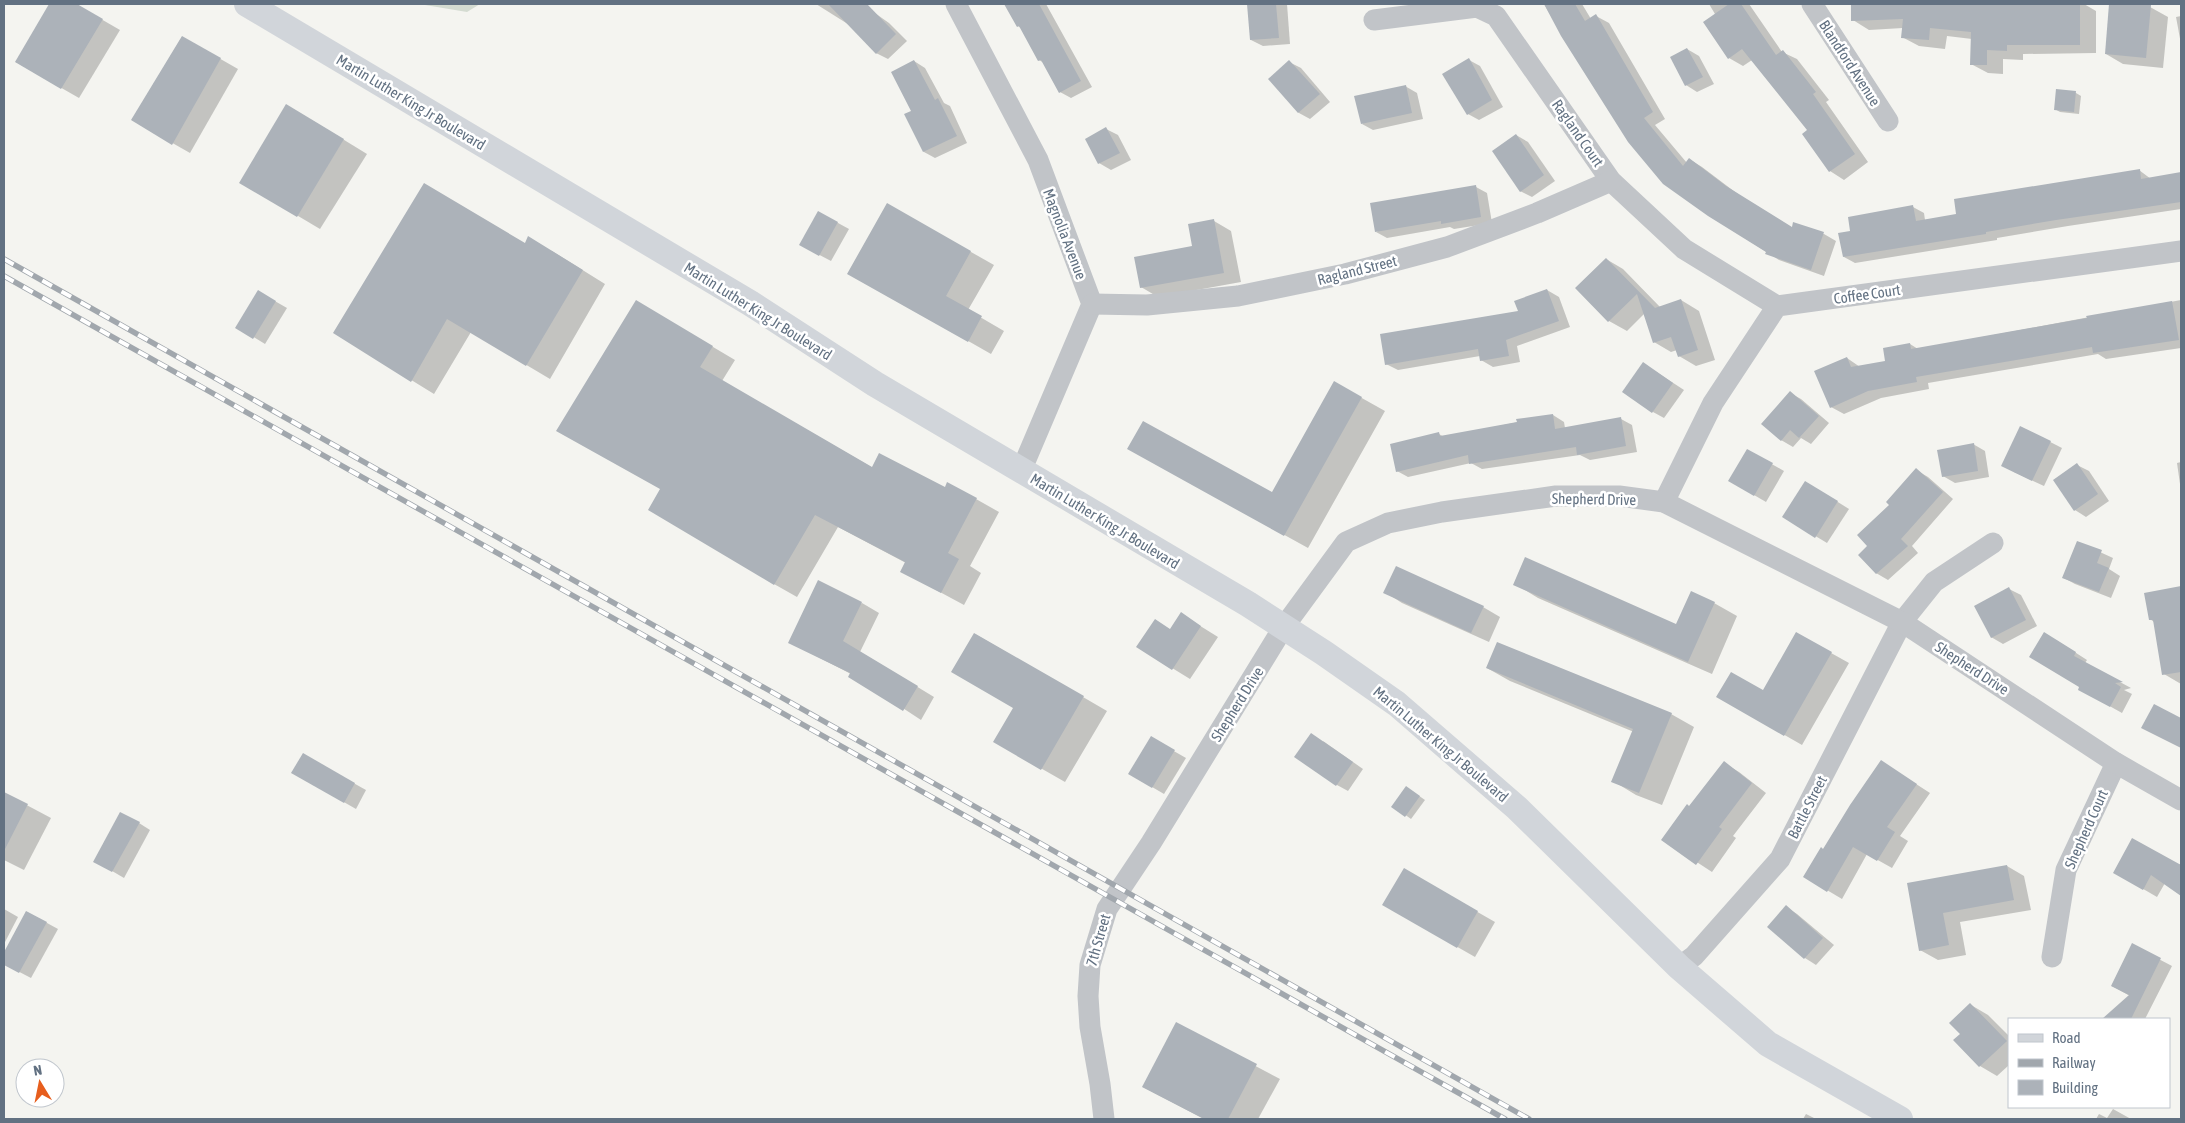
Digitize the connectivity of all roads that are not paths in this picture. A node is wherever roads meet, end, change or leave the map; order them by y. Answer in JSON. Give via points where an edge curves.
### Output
{"nodes":[{"id":1,"x":248,"y":4,"type":"edge"},
{"id":2,"x":956,"y":4,"type":"edge"},
{"id":3,"x":1812,"y":4,"type":"edge"},
{"id":4,"x":1374,"y":20,"type":"dead end"},
{"id":5,"x":1888,"y":121,"type":"dead end"},
{"id":6,"x":1611,"y":182,"type":"junction"},
{"id":7,"x":2181,"y":252,"type":"edge"},
{"id":8,"x":1092,"y":304,"type":"junction"},
{"id":9,"x":1777,"y":306,"type":"junction"},
{"id":10,"x":1021,"y":471,"type":"junction"},
{"id":11,"x":1664,"y":502,"type":"junction"},
{"id":12,"x":1993,"y":542,"type":"dead end"},
{"id":13,"x":1902,"y":622,"type":"junction"},
{"id":14,"x":1283,"y":628,"type":"junction"},
{"id":15,"x":2116,"y":763,"type":"junction"},
{"id":16,"x":2181,"y":800,"type":"edge"},
{"id":17,"x":1121,"y":888,"type":"joint"},
{"id":18,"x":2052,"y":957,"type":"dead end"},
{"id":19,"x":1679,"y":967,"type":"junction"},
{"id":20,"x":1104,"y":1119,"type":"edge"},
{"id":21,"x":1900,"y":1119,"type":"edge"}],
"edges":[{"from":1,"to":10,"type":"main road","name":"Martin Luther King Jr Boulevard","via":[[750,303],[875,384]]},
{"from":2,"to":8,"type":"street","name":"Magnolia Avenue","via":[[1038,160]]},
{"from":3,"to":5,"type":"street","name":"Blandford Avenue"},
{"from":4,"to":6,"type":"street","name":"Ragland Court","via":[[1477,7],[1496,16]]},
{"from":6,"to":8,"type":"street","name":"Ragland Street","via":[[1447,247],[1345,274],[1238,296],[1147,305]]},
{"from":6,"to":9,"type":"street","name":"Ragland Court","via":[[1684,249]]},
{"from":7,"to":9,"type":"street","name":"Coffee Court"},
{"from":8,"to":10,"type":"street"},
{"from":9,"to":11,"type":"street","via":[[1713,403]]},
{"from":10,"to":14,"type":"main road","name":"Martin Luther King Jr Boulevard","via":[[1248,604]]},
{"from":11,"to":13,"type":"street","name":"Shepherd Drive"},
{"from":11,"to":14,"type":"street","name":"Shepherd Drive","via":[[1619,496],[1556,496],[1388,523],[1346,542]]},
{"from":12,"to":13,"type":"street","name":"Battle Street","via":[[1934,582]]},
{"from":13,"to":15,"type":"street","name":"Shepherd Drive"},
{"from":13,"to":19,"type":"street","name":"Battle Street","via":[[1780,859],[1694,956]]},
{"from":14,"to":17,"type":"street","name":"Shepherd Drive"},
{"from":14,"to":19,"type":"main road","name":"Martin Luther King Jr Boulevard","via":[[1397,704],[1517,808]]},
{"from":15,"to":16,"type":"street","name":"Shepherd Drive"},
{"from":15,"to":18,"type":"street","name":"Shepherd Court","via":[[2066,870]]},
{"from":17,"to":20,"type":"street","name":"7th Street","via":[[1107,909],[1090,965],[1090,1027]]},
{"from":19,"to":21,"type":"main road","name":"Martin Luther King Jr Boulevard","via":[[1768,1044]]}]}
